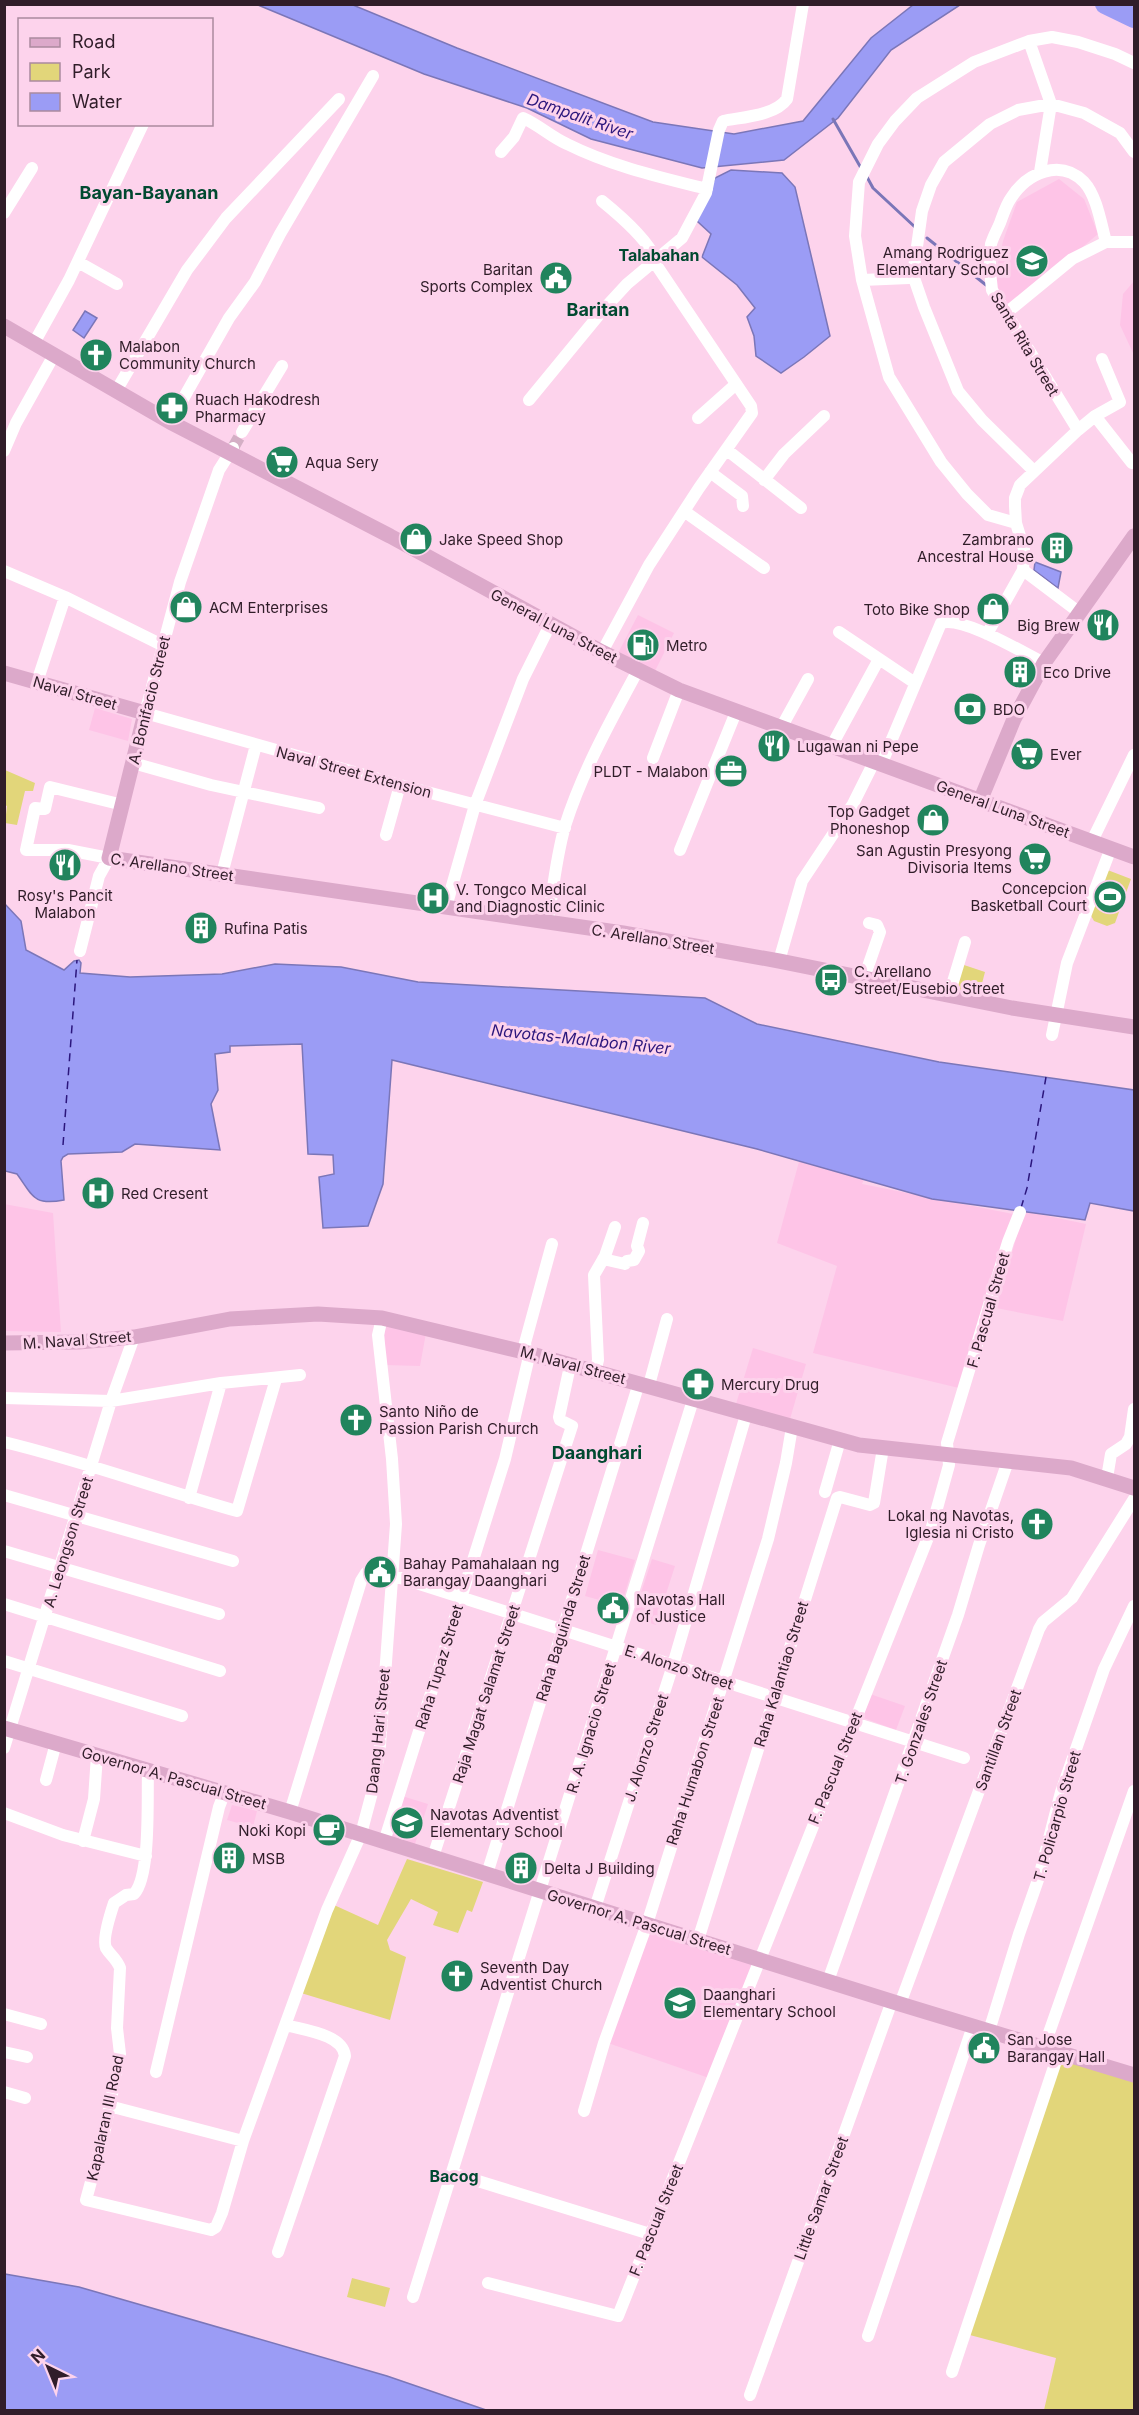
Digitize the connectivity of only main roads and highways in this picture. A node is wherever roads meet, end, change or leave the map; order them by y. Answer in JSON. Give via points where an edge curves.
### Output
{"nodes":[{"id":1,"x":4,"y":326,"type":"edge"},
{"id":2,"x":1134,"y":536,"type":"edge"},
{"id":3,"x":4,"y":673,"type":"edge"},
{"id":4,"x":145,"y":713,"type":"joint"},
{"id":5,"x":980,"y":801,"type":"junction"},
{"id":6,"x":1134,"y":857,"type":"edge"},
{"id":7,"x":110,"y":858,"type":"joint"},
{"id":8,"x":1134,"y":1027,"type":"edge"},
{"id":9,"x":4,"y":1343,"type":"edge"},
{"id":10,"x":1134,"y":1488,"type":"edge"},
{"id":11,"x":8,"y":1729,"type":"edge"},
{"id":12,"x":1134,"y":2074,"type":"edge"}],
"edges":[{"from":1,"to":5,"type":"main road","name":"General Luna Street","via":[[170,422],[232,450],[638,670],[736,712]]},
{"from":2,"to":5,"type":"main road","via":[[1044,663],[1014,719]]},
{"from":3,"to":4,"type":"main road","name":"Naval Street"},
{"from":4,"to":7,"type":"main road","name":"A. Bonifacio Street"},
{"from":5,"to":6,"type":"main road","name":"General Luna Street"},
{"from":7,"to":8,"type":"main road","name":"C. Arellano Street","via":[[634,935]]},
{"from":9,"to":10,"type":"main road","name":"M. Naval Street","via":[[134,1337],[230,1319],[318,1314],[382,1318],[528,1353],[840,1440],[1071,1468]]},
{"from":11,"to":12,"type":"main road","name":"Governor A. Pascual Street","via":[[290,1812]]}]}
